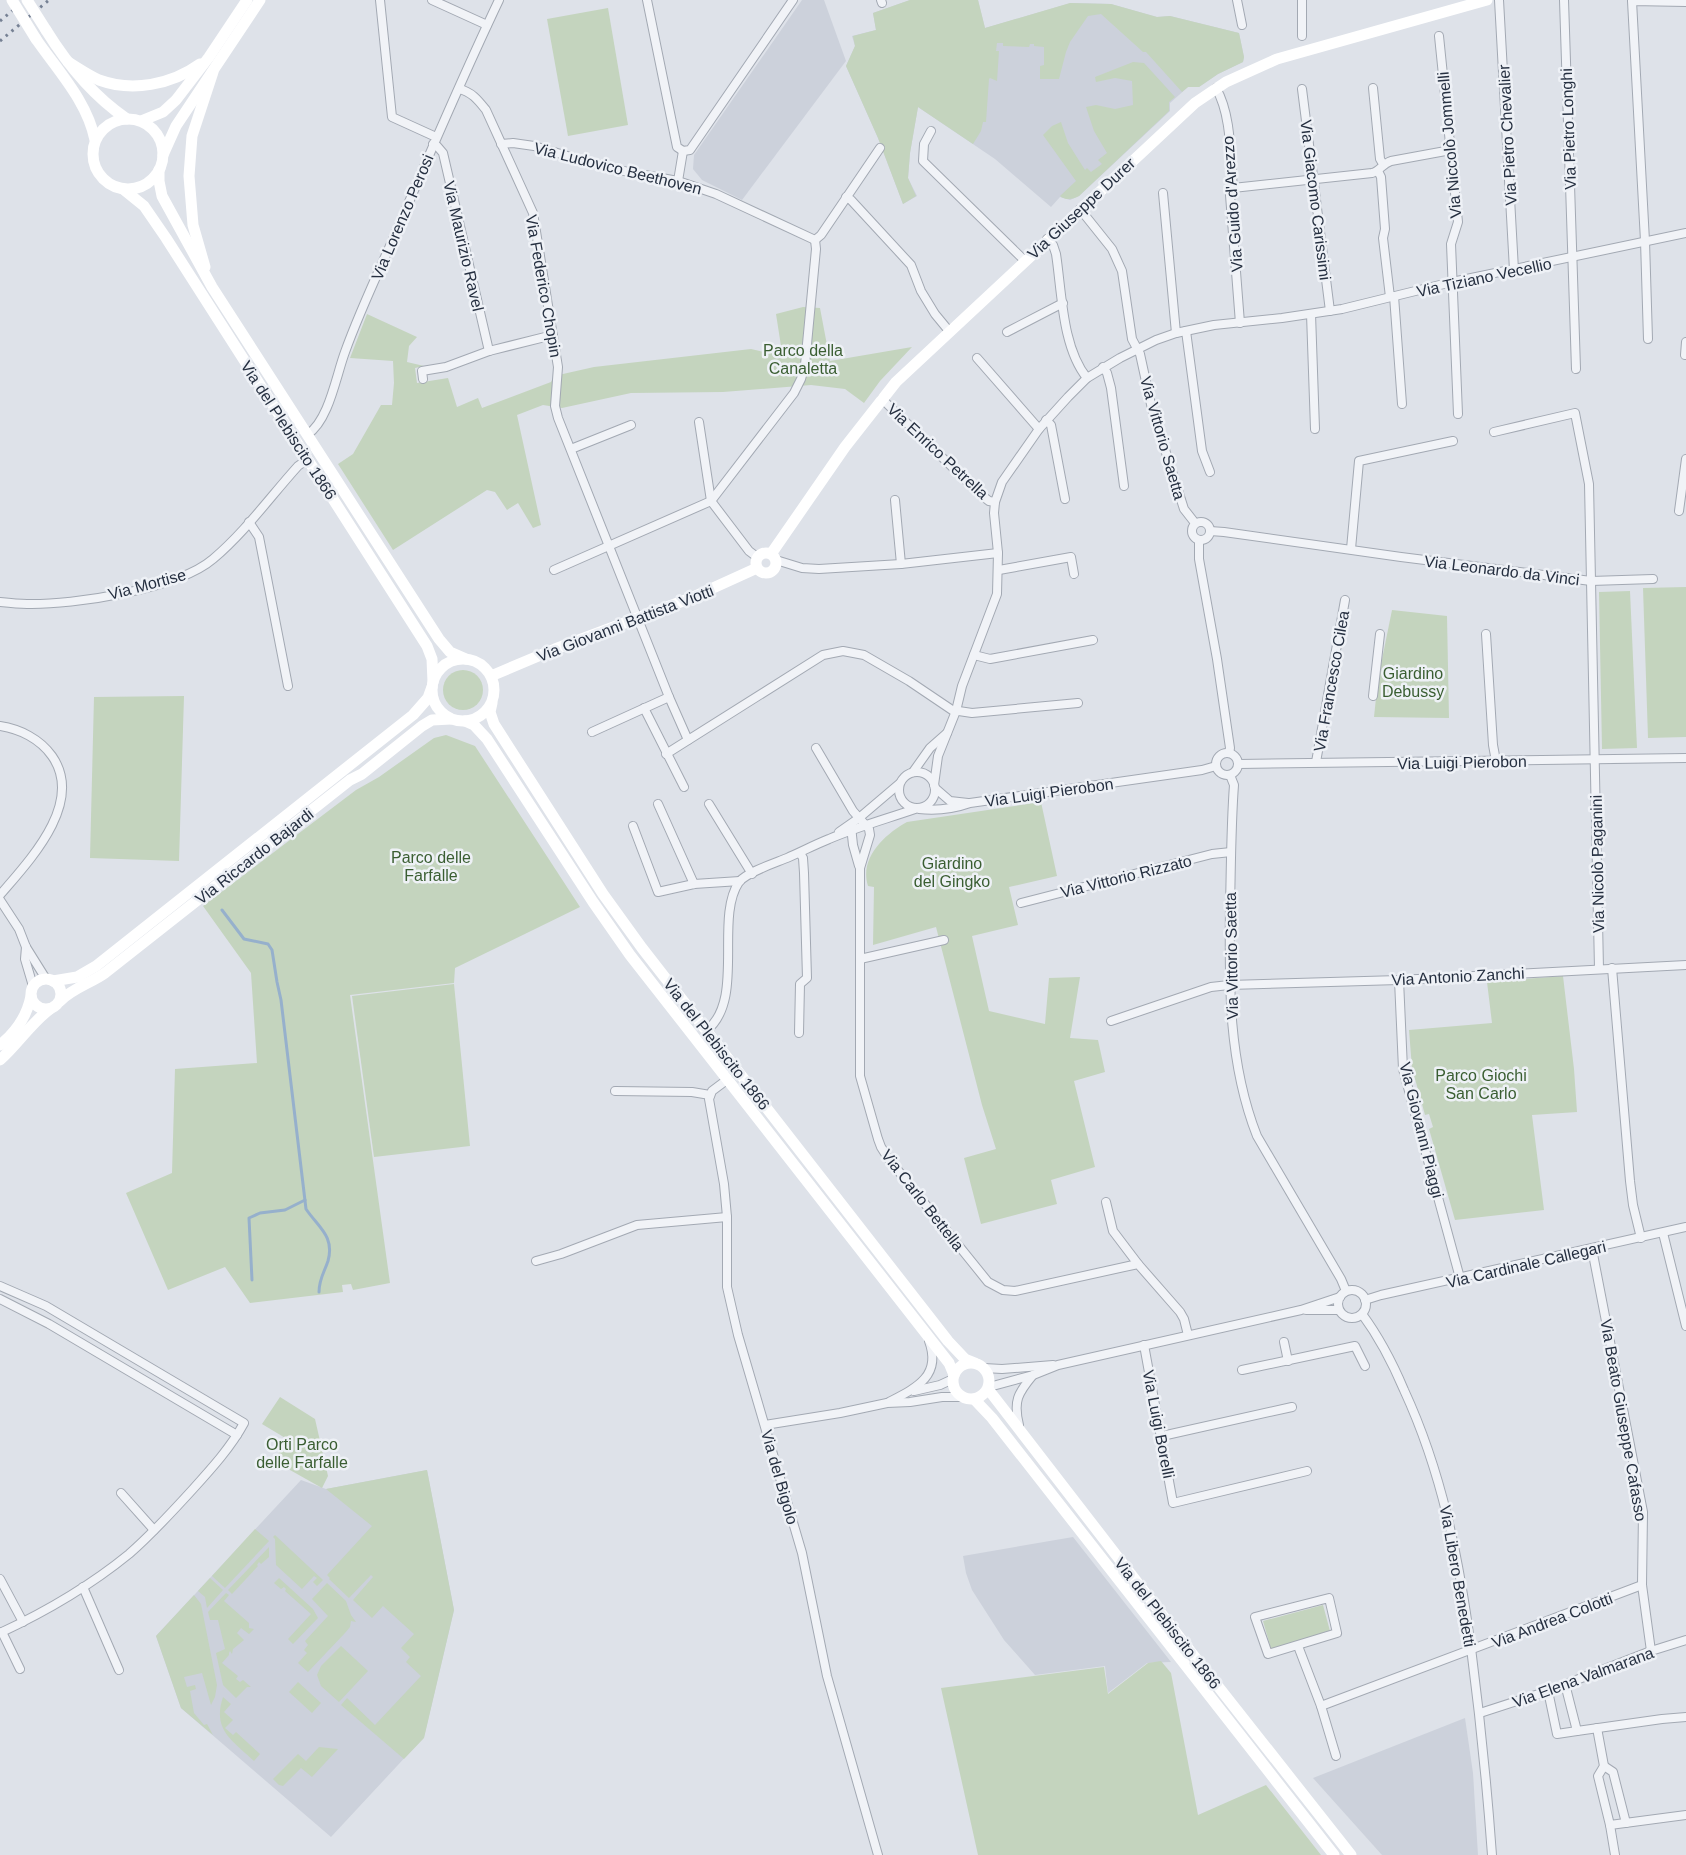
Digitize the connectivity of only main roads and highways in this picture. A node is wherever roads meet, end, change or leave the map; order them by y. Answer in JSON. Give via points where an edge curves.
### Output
{"nodes":[{"id":1,"x":12,"y":0,"type":"edge"},
{"id":2,"x":27,"y":0,"type":"edge"},
{"id":3,"x":247,"y":0,"type":"edge"},
{"id":4,"x":260,"y":0,"type":"edge"},
{"id":5,"x":1487,"y":0,"type":"edge"},
{"id":6,"x":209,"y":57,"type":"junction"},
{"id":7,"x":68,"y":62,"type":"junction"},
{"id":8,"x":213,"y":72,"type":"junction"},
{"id":9,"x":126,"y":119,"type":"junction"},
{"id":10,"x":141,"y":121,"type":"junction"},
{"id":11,"x":95,"y":140,"type":"junction"},
{"id":12,"x":163,"y":156,"type":"junction"},
{"id":13,"x":159,"y":170,"type":"junction"},
{"id":14,"x":123,"y":189,"type":"junction"},
{"id":15,"x":212,"y":287,"type":"junction"},
{"id":16,"x":774,"y":557,"type":"junction"},
{"id":17,"x":757,"y":562,"type":"junction"},
{"id":18,"x":466,"y":659,"type":"junction"},
{"id":19,"x":492,"y":676,"type":"junction"},
{"id":20,"x":432,"y":684,"type":"junction"},
{"id":21,"x":492,"y":703,"type":"junction"},
{"id":22,"x":451,"y":719,"type":"junction"},
{"id":23,"x":465,"y":721,"type":"junction"},
{"id":24,"x":50,"y":980,"type":"junction"},
{"id":25,"x":32,"y":991,"type":"junction"},
{"id":26,"x":60,"y":1001,"type":"junction"},
{"id":27,"x":50,"y":1009,"type":"junction"},
{"id":28,"x":0,"y":1045,"type":"edge"},
{"id":29,"x":0,"y":1060,"type":"edge"},
{"id":30,"x":980,"y":1366,"type":"junction"},
{"id":31,"x":954,"y":1377,"type":"junction"},
{"id":32,"x":989,"y":1388,"type":"junction"},
{"id":33,"x":974,"y":1399,"type":"junction"},
{"id":34,"x":1334,"y":1855,"type":"edge"},
{"id":35,"x":1351,"y":1855,"type":"edge"}],
"edges":[{"from":1,"to":11,"type":"main road","bridge":true,"via":[[89,117]]},
{"from":2,"to":7,"type":"main road","bridge":true},
{"from":3,"to":6,"type":"main road"},
{"from":4,"to":8,"type":"main road"},
{"from":5,"to":16,"type":"main road","name":"Via Giuseppe Durer","via":[[1277,59],[1216,88],[1182,113],[911,366],[845,447]]},
{"from":6,"to":7,"type":"main road","via":[[168,81],[132,86],[99,80]]},
{"from":6,"to":10,"type":"main road","via":[[176,100],[163,112]]},
{"from":7,"to":9,"type":"main road","via":[[101,99]]},
{"from":8,"to":12,"type":"main road","via":[[176,126]]},
{"from":8,"to":15,"type":"main road","via":[[192,136],[189,176],[193,225]]},
{"from":9,"to":10,"type":"main road"},
{"from":9,"to":11,"type":"main road","via":[[108,125]]},
{"from":10,"to":12,"type":"main road","via":[[155,131]]},
{"from":11,"to":14,"type":"main road","via":[[93,157],[98,173],[110,184]]},
{"from":12,"to":13,"type":"main road"},
{"from":13,"to":14,"type":"main road","via":[[148,183]]},
{"from":13,"to":15,"type":"main road","name":"Via del Plebiscito 1866","via":[[162,196]]},
{"from":14,"to":20,"type":"main road","name":"Via del Plebiscito 1866","via":[[144,206],[155,222],[427,646],[432,659]]},
{"from":15,"to":18,"type":"main road","name":"Via del Plebiscito 1866","via":[[439,639],[450,652]]},
{"from":16,"to":17,"type":"main road","name":"Via Giovanni Battista Viotti","via":[[764,553]]},
{"from":16,"to":17,"type":"main road","name":"Via Giovanni Battista Viotti","via":[[775,567],[770,572],[763,572]]},
{"from":17,"to":19,"type":"main road","name":"Via Giovanni Battista Viotti","via":[[691,598]]},
{"from":18,"to":19,"type":"main road","via":[[482,664]]},
{"from":18,"to":20,"type":"main road","via":[[457,659],[442,667]]},
{"from":19,"to":21,"type":"main road","via":[[495,690]]},
{"from":20,"to":22,"type":"main road","via":[[434,702]]},
{"from":20,"to":24,"type":"main road","name":"Via Riccardo Bajardi","via":[[428,698],[413,715],[96,966],[77,977]]},
{"from":21,"to":23,"type":"main road","via":[[481,716]]},
{"from":21,"to":30,"type":"main road","name":"Via del Plebiscito 1866","via":[[490,712],[494,724],[598,886],[642,948],[948,1341],[965,1358]]},
{"from":22,"to":23,"type":"main road"},
{"from":22,"to":26,"type":"main road","name":"Via Riccardo Bajardi","via":[[432,720],[422,726],[105,973]]},
{"from":23,"to":31,"type":"main road","name":"Via del Plebiscito 1866","via":[[474,725],[487,739],[617,936],[949,1363]]},
{"from":24,"to":25,"type":"main road","name":"Via Riccardo Bajardi","via":[[38,981]]},
{"from":24,"to":26,"type":"main road","via":[[61,990]]},
{"from":25,"to":27,"type":"main road","via":[[38,1007]]},
{"from":25,"to":28,"type":"main road","via":[[30,1005],[19,1025]]},
{"from":26,"to":27,"type":"main road","name":"Via Riccardo Bajardi"},
{"from":27,"to":29,"type":"main road","name":"Via Riccardo Bajardi"},
{"from":30,"to":31,"type":"main road","via":[[962,1365]]},
{"from":30,"to":32,"type":"main road","via":[[989,1377]]},
{"from":31,"to":33,"type":"main road","via":[[954,1387],[962,1397]]},
{"from":32,"to":33,"type":"main road","via":[[980,1398]]},
{"from":32,"to":35,"type":"main road","name":"Via del Plebiscito 1866"},
{"from":33,"to":34,"type":"main road","name":"Via del Plebiscito 1866"}]}
